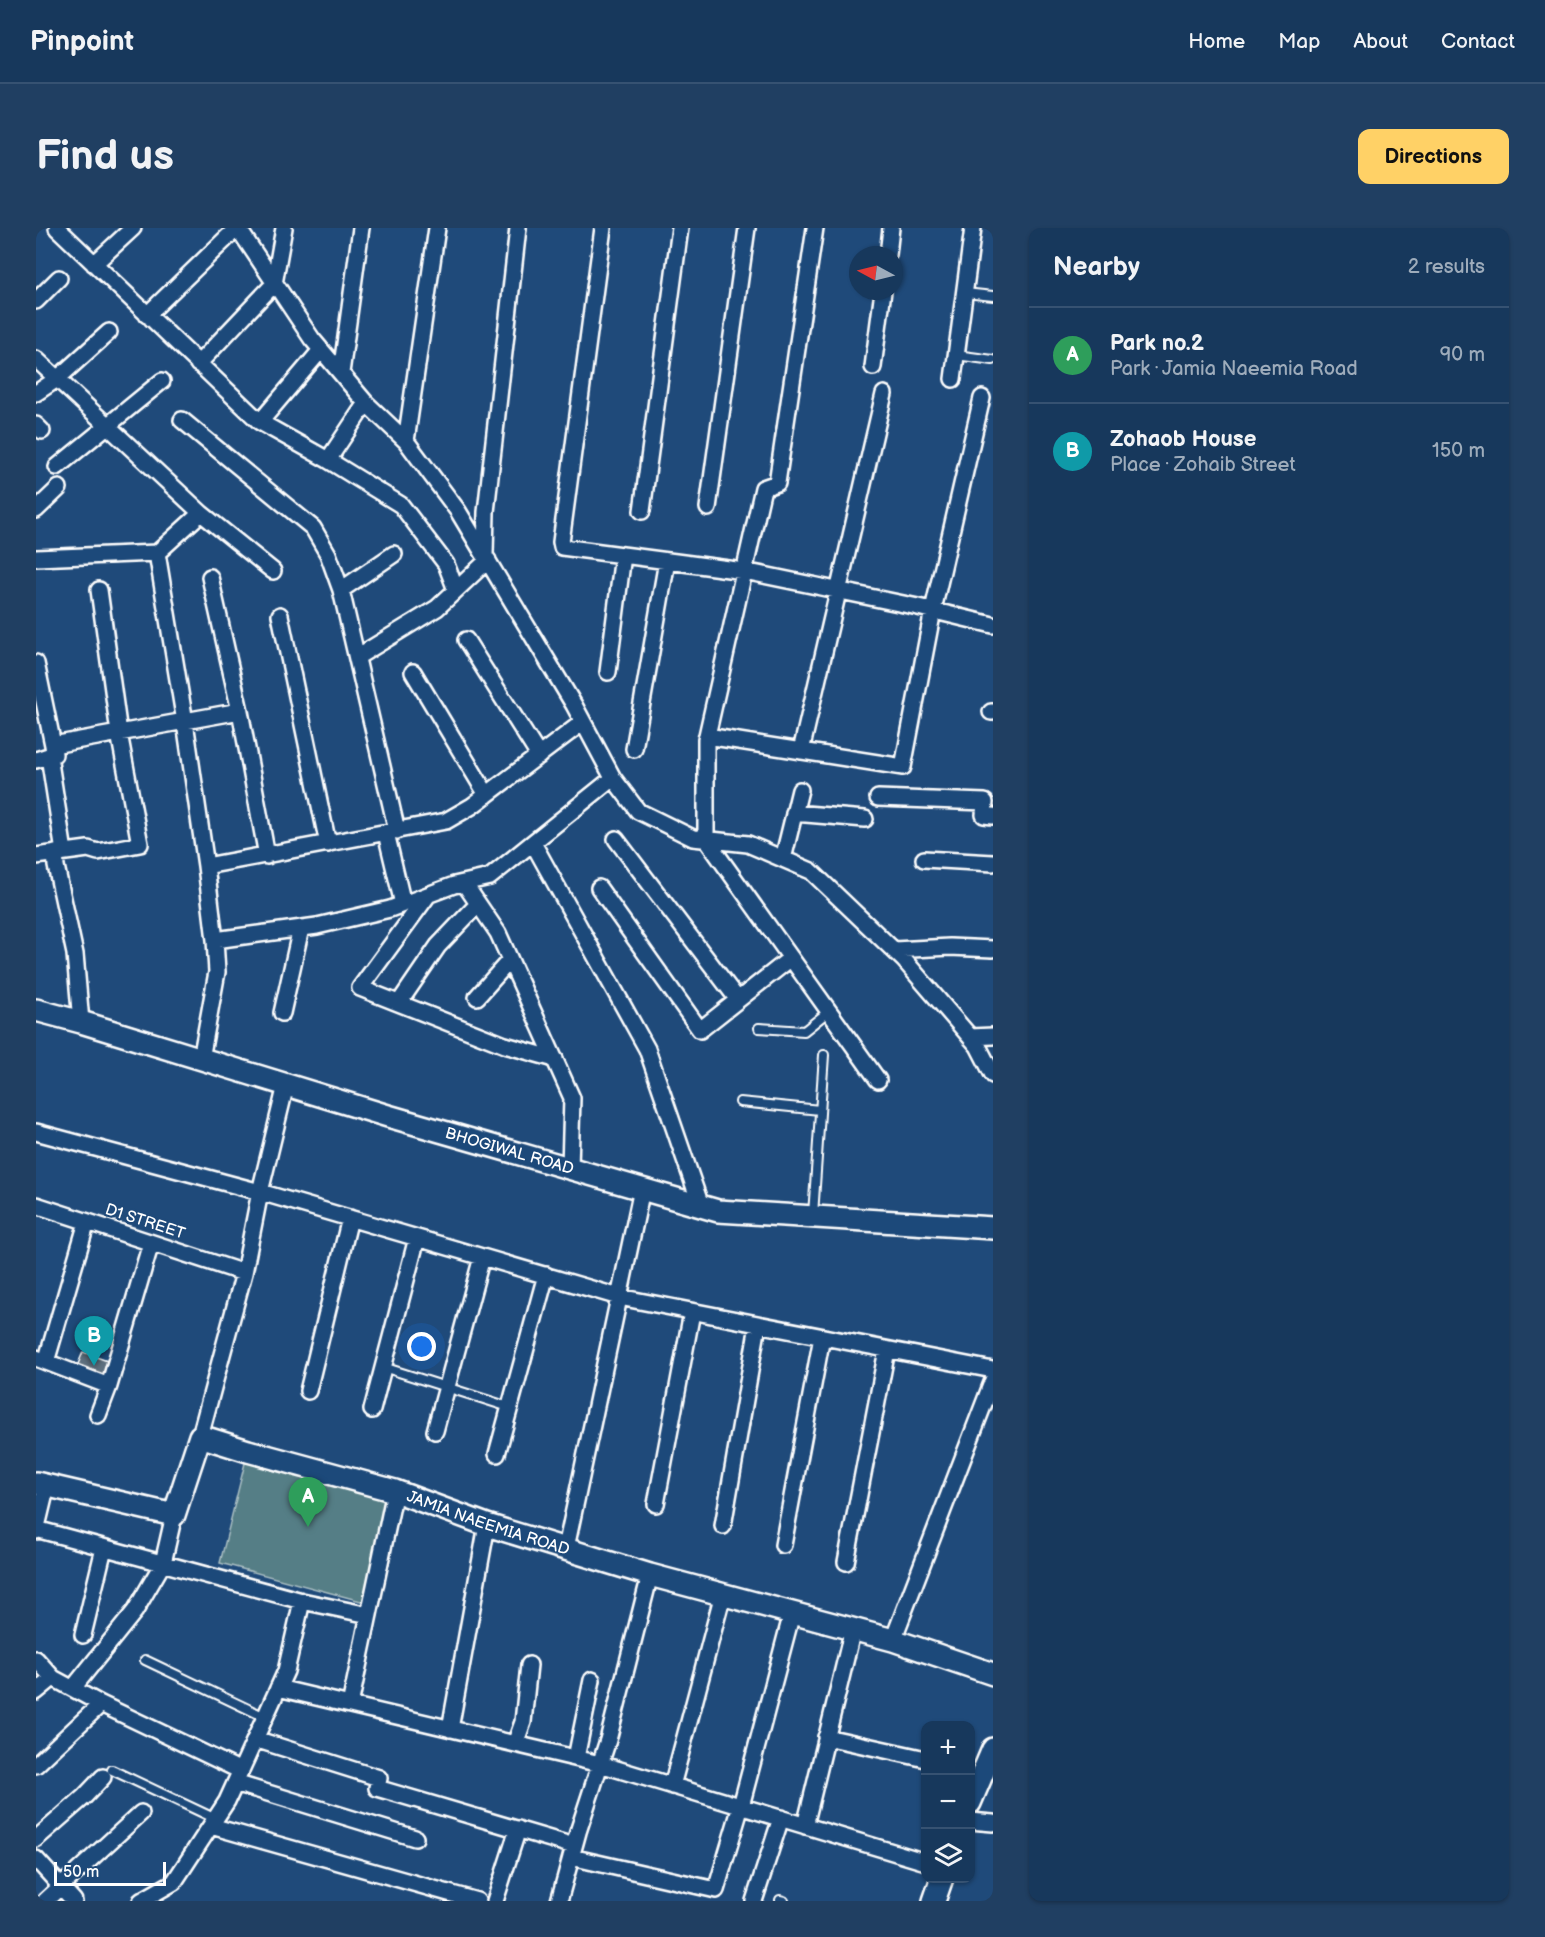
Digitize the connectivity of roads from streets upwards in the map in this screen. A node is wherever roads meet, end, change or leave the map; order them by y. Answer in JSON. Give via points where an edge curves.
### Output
{"nodes":[{"id":1,"x":57,"y":228,"type":"edge"},
{"id":2,"x":133,"y":228,"type":"edge"},
{"id":3,"x":238,"y":228,"type":"edge"},
{"id":4,"x":284,"y":228,"type":"edge"},
{"id":5,"x":361,"y":228,"type":"edge"},
{"id":6,"x":437,"y":228,"type":"edge"},
{"id":7,"x":518,"y":228,"type":"edge"},
{"id":8,"x":603,"y":228,"type":"edge"},
{"id":9,"x":680,"y":228,"type":"edge"},
{"id":10,"x":747,"y":228,"type":"edge"},
{"id":11,"x":814,"y":228,"type":"edge"},
{"id":12,"x":891,"y":228,"type":"edge"},
{"id":13,"x":973,"y":228,"type":"edge"},
{"id":14,"x":889,"y":246,"type":"edge"},
{"id":15,"x":94,"y":264,"type":"junction"},
{"id":16,"x":59,"y":278,"type":"dead end"},
{"id":17,"x":274,"y":284,"type":"junction"},
{"id":18,"x":882,"y":300,"type":"edge"},
{"id":19,"x":36,"y":301,"type":"edge"},
{"id":20,"x":147,"y":315,"type":"junction"},
{"id":21,"x":109,"y":332,"type":"dead end"},
{"id":22,"x":321,"y":350,"type":"junction"},
{"id":23,"x":36,"y":359,"type":"edge"},
{"id":24,"x":198,"y":364,"type":"junction"},
{"id":25,"x":873,"y":367,"type":"dead end"},
{"id":26,"x":341,"y":373,"type":"junction"},
{"id":27,"x":57,"y":379,"type":"junction"},
{"id":28,"x":953,"y":379,"type":"dead end"},
{"id":29,"x":162,"y":381,"type":"dead end"},
{"id":30,"x":36,"y":393,"type":"edge"},
{"id":31,"x":884,"y":394,"type":"dead end"},
{"id":32,"x":982,"y":398,"type":"dead end"},
{"id":33,"x":366,"y":404,"type":"junction"},
{"id":34,"x":182,"y":420,"type":"dead end"},
{"id":35,"x":260,"y":422,"type":"junction"},
{"id":36,"x":108,"y":426,"type":"junction"},
{"id":37,"x":406,"y":441,"type":"junction"},
{"id":38,"x":328,"y":460,"type":"junction"},
{"id":39,"x":57,"y":467,"type":"dead end"},
{"id":40,"x":59,"y":488,"type":"dead end"},
{"id":41,"x":708,"y":508,"type":"dead end"},
{"id":42,"x":36,"y":510,"type":"edge"},
{"id":43,"x":642,"y":511,"type":"dead end"},
{"id":44,"x":201,"y":513,"type":"junction"},
{"id":45,"x":157,"y":553,"type":"junction"},
{"id":46,"x":394,"y":554,"type":"dead end"},
{"id":47,"x":623,"y":555,"type":"junction"},
{"id":48,"x":36,"y":558,"type":"edge"},
{"id":49,"x":487,"y":558,"type":"junction"},
{"id":50,"x":667,"y":561,"type":"junction"},
{"id":51,"x":273,"y":571,"type":"dead end"},
{"id":52,"x":744,"y":571,"type":"junction"},
{"id":53,"x":210,"y":577,"type":"dead end"},
{"id":54,"x":341,"y":590,"type":"junction"},
{"id":55,"x":456,"y":590,"type":"junction"},
{"id":56,"x":838,"y":590,"type":"junction"},
{"id":57,"x":99,"y":591,"type":"dead end"},
{"id":58,"x":933,"y":610,"type":"junction"},
{"id":59,"x":280,"y":615,"type":"dead end"},
{"id":60,"x":993,"y":625,"type":"edge"},
{"id":61,"x":466,"y":640,"type":"dead end"},
{"id":62,"x":357,"y":657,"type":"junction"},
{"id":63,"x":36,"y":663,"type":"edge"},
{"id":64,"x":413,"y":672,"type":"dead end"},
{"id":65,"x":608,"y":672,"type":"dead end"},
{"id":66,"x":240,"y":711,"type":"junction"},
{"id":67,"x":185,"y":722,"type":"junction"},
{"id":68,"x":583,"y":722,"type":"junction"},
{"id":69,"x":119,"y":734,"type":"junction"},
{"id":70,"x":707,"y":736,"type":"junction"},
{"id":71,"x":634,"y":749,"type":"dead end"},
{"id":72,"x":801,"y":751,"type":"junction"},
{"id":73,"x":46,"y":754,"type":"edge"},
{"id":74,"x":539,"y":756,"type":"junction"},
{"id":75,"x":613,"y":778,"type":"junction"},
{"id":76,"x":800,"y":790,"type":"dead end"},
{"id":77,"x":486,"y":795,"type":"junction"},
{"id":78,"x":878,"y":798,"type":"dead end"},
{"id":79,"x":794,"y":813,"type":"junction"},
{"id":80,"x":993,"y":816,"type":"edge"},
{"id":81,"x":865,"y":819,"type":"dead end"},
{"id":82,"x":392,"y":832,"type":"junction"},
{"id":83,"x":616,"y":839,"type":"dead end"},
{"id":84,"x":706,"y":839,"type":"junction"},
{"id":85,"x":533,"y":843,"type":"junction"},
{"id":86,"x":328,"y":844,"type":"junction"},
{"id":87,"x":60,"y":853,"type":"junction"},
{"id":88,"x":36,"y":855,"type":"edge"},
{"id":89,"x":267,"y":856,"type":"junction"},
{"id":90,"x":783,"y":859,"type":"junction"},
{"id":91,"x":924,"y":859,"type":"dead end"},
{"id":92,"x":993,"y":863,"type":"edge"},
{"id":93,"x":206,"y":866,"type":"junction"},
{"id":94,"x":464,"y":883,"type":"junction"},
{"id":95,"x":599,"y":888,"type":"dead end"},
{"id":96,"x":428,"y":895,"type":"junction"},
{"id":97,"x":403,"y":904,"type":"junction"},
{"id":98,"x":478,"y":904,"type":"junction"},
{"id":99,"x":301,"y":928,"type":"junction"},
{"id":100,"x":215,"y":940,"type":"junction"},
{"id":101,"x":993,"y":949,"type":"edge"},
{"id":102,"x":894,"y":950,"type":"junction"},
{"id":103,"x":791,"y":958,"type":"junction"},
{"id":104,"x":510,"y":960,"type":"junction"},
{"id":105,"x":477,"y":997,"type":"dead end"},
{"id":106,"x":738,"y":1000,"type":"junction"},
{"id":107,"x":399,"y":1003,"type":"junction"},
{"id":108,"x":36,"y":1010,"type":"edge"},
{"id":109,"x":282,"y":1013,"type":"dead end"},
{"id":110,"x":81,"y":1022,"type":"junction"},
{"id":111,"x":993,"y":1036,"type":"edge"},
{"id":112,"x":970,"y":1037,"type":"junction"},
{"id":113,"x":201,"y":1059,"type":"junction"},
{"id":114,"x":555,"y":1059,"type":"junction"},
{"id":115,"x":993,"y":1075,"type":"edge"},
{"id":116,"x":878,"y":1080,"type":"dead end"},
{"id":117,"x":286,"y":1085,"type":"junction"},
{"id":118,"x":36,"y":1132,"type":"edge"},
{"id":119,"x":570,"y":1168,"type":"junction"},
{"id":120,"x":642,"y":1189,"type":"junction"},
{"id":121,"x":260,"y":1192,"type":"junction"},
{"id":122,"x":36,"y":1205,"type":"edge"},
{"id":123,"x":700,"y":1206,"type":"junction"},
{"id":124,"x":350,"y":1218,"type":"junction"},
{"id":125,"x":87,"y":1222,"type":"junction"},
{"id":126,"x":991,"y":1233,"type":"edge"},
{"id":127,"x":417,"y":1238,"type":"junction"},
{"id":128,"x":151,"y":1243,"type":"junction"},
{"id":129,"x":482,"y":1257,"type":"junction"},
{"id":130,"x":244,"y":1272,"type":"junction"},
{"id":131,"x":546,"y":1275,"type":"junction"},
{"id":132,"x":619,"y":1297,"type":"junction"},
{"id":133,"x":692,"y":1312,"type":"junction"},
{"id":134,"x":758,"y":1325,"type":"junction"},
{"id":135,"x":822,"y":1337,"type":"junction"},
{"id":136,"x":886,"y":1350,"type":"junction"},
{"id":137,"x":41,"y":1360,"type":"edge"},
{"id":138,"x":993,"y":1370,"type":"edge"},
{"id":139,"x":993,"y":1380,"type":"edge"},
{"id":140,"x":109,"y":1386,"type":"junction"},
{"id":141,"x":308,"y":1391,"type":"dead end"},
{"id":142,"x":372,"y":1410,"type":"dead end"},
{"id":143,"x":98,"y":1415,"type":"dead end"},
{"id":144,"x":435,"y":1431,"type":"dead end"},
{"id":145,"x":200,"y":1436,"type":"junction"},
{"id":146,"x":497,"y":1454,"type":"dead end"},
{"id":147,"x":41,"y":1484,"type":"edge"},
{"id":148,"x":395,"y":1491,"type":"junction"},
{"id":149,"x":656,"y":1504,"type":"dead end"},
{"id":150,"x":174,"y":1515,"type":"junction"},
{"id":151,"x":487,"y":1525,"type":"junction"},
{"id":152,"x":723,"y":1526,"type":"dead end"},
{"id":153,"x":36,"y":1530,"type":"edge"},
{"id":154,"x":783,"y":1545,"type":"dead end"},
{"id":155,"x":104,"y":1548,"type":"junction"},
{"id":156,"x":566,"y":1548,"type":"junction"},
{"id":157,"x":846,"y":1562,"type":"dead end"},
{"id":158,"x":163,"y":1563,"type":"junction"},
{"id":159,"x":650,"y":1575,"type":"junction"},
{"id":160,"x":723,"y":1594,"type":"junction"},
{"id":161,"x":302,"y":1601,"type":"junction"},
{"id":162,"x":792,"y":1613,"type":"junction"},
{"id":163,"x":369,"y":1616,"type":"junction"},
{"id":164,"x":853,"y":1629,"type":"junction"},
{"id":165,"x":83,"y":1635,"type":"dead end"},
{"id":166,"x":893,"y":1640,"type":"junction"},
{"id":167,"x":36,"y":1659,"type":"edge"},
{"id":168,"x":529,"y":1665,"type":"dead end"},
{"id":169,"x":993,"y":1674,"type":"edge"},
{"id":170,"x":53,"y":1678,"type":"junction"},
{"id":171,"x":592,"y":1680,"type":"dead end"},
{"id":172,"x":278,"y":1688,"type":"junction"},
{"id":173,"x":72,"y":1689,"type":"junction"},
{"id":174,"x":36,"y":1692,"type":"edge"},
{"id":175,"x":101,"y":1704,"type":"junction"},
{"id":176,"x":350,"y":1705,"type":"junction"},
{"id":177,"x":450,"y":1728,"type":"junction"},
{"id":178,"x":826,"y":1737,"type":"junction"},
{"id":179,"x":255,"y":1739,"type":"junction"},
{"id":180,"x":515,"y":1744,"type":"junction"},
{"id":181,"x":993,"y":1749,"type":"edge"},
{"id":182,"x":576,"y":1758,"type":"junction"},
{"id":183,"x":921,"y":1758,"type":"edge"},
{"id":184,"x":600,"y":1764,"type":"junction"},
{"id":185,"x":36,"y":1765,"type":"edge"},
{"id":186,"x":977,"y":1770,"type":"edge"},
{"id":187,"x":108,"y":1774,"type":"road end"},
{"id":188,"x":238,"y":1777,"type":"junction"},
{"id":189,"x":672,"y":1786,"type":"junction"},
{"id":190,"x":741,"y":1806,"type":"junction"},
{"id":191,"x":141,"y":1813,"type":"dead end"},
{"id":192,"x":781,"y":1818,"type":"junction"},
{"id":193,"x":975,"y":1821,"type":"edge"},
{"id":194,"x":213,"y":1823,"type":"junction"},
{"id":195,"x":993,"y":1823,"type":"edge"},
{"id":196,"x":805,"y":1826,"type":"junction"},
{"id":197,"x":518,"y":1829,"type":"junction"},
{"id":198,"x":415,"y":1838,"type":"dead end"},
{"id":199,"x":36,"y":1839,"type":"edge"},
{"id":200,"x":573,"y":1851,"type":"junction"},
{"id":201,"x":36,"y":1859,"type":"edge"},
{"id":202,"x":921,"y":1861,"type":"edge"},
{"id":203,"x":940,"y":1883,"type":"edge"},
{"id":204,"x":60,"y":1887,"type":"junction"},
{"id":205,"x":45,"y":1901,"type":"edge"},
{"id":206,"x":74,"y":1901,"type":"edge"},
{"id":207,"x":141,"y":1901,"type":"edge"},
{"id":208,"x":477,"y":1901,"type":"edge"},
{"id":209,"x":495,"y":1901,"type":"edge"},
{"id":210,"x":559,"y":1901,"type":"edge"},
{"id":211,"x":754,"y":1901,"type":"edge"},
{"id":212,"x":934,"y":1901,"type":"edge"}],
"edges":[{"from":1,"to":15,"type":"street"},
{"from":2,"to":15,"type":"street"},
{"from":3,"to":17,"type":"street"},
{"from":3,"to":20,"type":"street"},
{"from":4,"to":17,"type":"street"},
{"from":5,"to":26,"type":"street"},
{"from":6,"to":37,"type":"street"},
{"from":7,"to":49,"type":"street","via":[[486,512]]},
{"from":8,"to":47,"type":"street","via":[[561,542],[562,547]]},
{"from":9,"to":43,"type":"street"},
{"from":10,"to":41,"type":"street"},
{"from":11,"to":52,"type":"street","via":[[777,483],[763,488]]},
{"from":12,"to":14,"type":"street"},
{"from":13,"to":28,"type":"street"},
{"from":15,"to":20,"type":"street"},
{"from":16,"to":19,"type":"street"},
{"from":17,"to":22,"type":"street"},
{"from":17,"to":24,"type":"street"},
{"from":18,"to":25,"type":"street"},
{"from":20,"to":24,"type":"street"},
{"from":21,"to":27,"type":"street"},
{"from":22,"to":26,"type":"street"},
{"from":22,"to":35,"type":"street"},
{"from":23,"to":27,"type":"street"},
{"from":24,"to":35,"type":"street"},
{"from":26,"to":33,"type":"street"},
{"from":27,"to":30,"type":"street"},
{"from":27,"to":36,"type":"street"},
{"from":29,"to":36,"type":"street"},
{"from":31,"to":56,"type":"street"},
{"from":32,"to":58,"type":"street"},
{"from":33,"to":37,"type":"street"},
{"from":33,"to":38,"type":"street"},
{"from":34,"to":54,"type":"street","via":[[313,528]]},
{"from":35,"to":38,"type":"street"},
{"from":36,"to":39,"type":"street"},
{"from":36,"to":44,"type":"street"},
{"from":37,"to":49,"type":"street"},
{"from":38,"to":55,"type":"street","via":[[401,505],[446,564]]},
{"from":40,"to":42,"type":"street"},
{"from":44,"to":45,"type":"street"},
{"from":44,"to":51,"type":"street"},
{"from":45,"to":48,"type":"street"},
{"from":45,"to":67,"type":"street"},
{"from":46,"to":54,"type":"street"},
{"from":47,"to":50,"type":"street"},
{"from":47,"to":65,"type":"street"},
{"from":49,"to":55,"type":"street"},
{"from":49,"to":68,"type":"street"},
{"from":50,"to":52,"type":"street"},
{"from":50,"to":71,"type":"street"},
{"from":52,"to":56,"type":"street"},
{"from":52,"to":70,"type":"street"},
{"from":53,"to":66,"type":"street"},
{"from":54,"to":62,"type":"street"},
{"from":55,"to":62,"type":"street","via":[[437,609]]},
{"from":56,"to":58,"type":"street"},
{"from":56,"to":72,"type":"street"},
{"from":57,"to":69,"type":"street"},
{"from":58,"to":60,"type":"street"},
{"from":58,"to":72,"type":"street","via":[[903,767]]},
{"from":59,"to":86,"type":"street"},
{"from":61,"to":74,"type":"street"},
{"from":62,"to":82,"type":"street"},
{"from":63,"to":73,"type":"street"},
{"from":64,"to":77,"type":"street"},
{"from":66,"to":67,"type":"street"},
{"from":66,"to":89,"type":"street"},
{"from":67,"to":69,"type":"street"},
{"from":67,"to":93,"type":"street"},
{"from":68,"to":74,"type":"street"},
{"from":68,"to":75,"type":"street"},
{"from":69,"to":73,"type":"street"},
{"from":69,"to":87,"type":"street","via":[[140,844],[98,852],[88,849]]},
{"from":70,"to":72,"type":"street"},
{"from":70,"to":84,"type":"street"},
{"from":73,"to":87,"type":"street"},
{"from":74,"to":77,"type":"street"},
{"from":75,"to":84,"type":"street","via":[[638,811],[693,838]]},
{"from":75,"to":85,"type":"street"},
{"from":76,"to":79,"type":"street"},
{"from":77,"to":82,"type":"street","via":[[446,821]]},
{"from":78,"to":80,"type":"street","via":[[985,802],[984,815]]},
{"from":79,"to":81,"type":"street"},
{"from":79,"to":90,"type":"street"},
{"from":82,"to":86,"type":"street"},
{"from":82,"to":97,"type":"street"},
{"from":83,"to":106,"type":"street"},
{"from":84,"to":90,"type":"street","via":[[748,844]]},
{"from":84,"to":103,"type":"street"},
{"from":85,"to":94,"type":"street","via":[[490,876]]},
{"from":85,"to":123,"type":"street","via":[[647,1049]]},
{"from":86,"to":89,"type":"street"},
{"from":87,"to":88,"type":"street"},
{"from":87,"to":110,"type":"street","via":[[56,866],[75,954]]},
{"from":89,"to":93,"type":"street"},
{"from":90,"to":102,"type":"street","via":[[810,871]]},
{"from":91,"to":92,"type":"street"},
{"from":93,"to":100,"type":"street"},
{"from":94,"to":96,"type":"street"},
{"from":94,"to":98,"type":"street"},
{"from":95,"to":106,"type":"street","via":[[700,1030]]},
{"from":96,"to":97,"type":"street"},
{"from":96,"to":107,"type":"street","via":[[360,988]]},
{"from":97,"to":99,"type":"street"},
{"from":98,"to":104,"type":"street"},
{"from":98,"to":107,"type":"street","via":[[438,946]]},
{"from":99,"to":100,"type":"street"},
{"from":99,"to":109,"type":"street"},
{"from":100,"to":113,"type":"street","via":[[217,972]]},
{"from":101,"to":102,"type":"street"},
{"from":102,"to":112,"type":"street"},
{"from":103,"to":106,"type":"street"},
{"from":103,"to":116,"type":"street"},
{"from":104,"to":105,"type":"street"},
{"from":104,"to":114,"type":"street"},
{"from":107,"to":114,"type":"street","via":[[505,1045]]},
{"from":108,"to":110,"type":"main road","name":"BHOGIWAL ROAD"},
{"from":110,"to":113,"type":"main road","name":"BHOGIWAL ROAD"},
{"from":111,"to":112,"type":"street"},
{"from":112,"to":115,"type":"street"},
{"from":113,"to":117,"type":"main road","name":"BHOGIWAL ROAD"},
{"from":114,"to":119,"type":"street","via":[[572,1098]]},
{"from":117,"to":119,"type":"main road","name":"BHOGIWAL ROAD"},
{"from":117,"to":121,"type":"street"},
{"from":118,"to":121,"type":"street"},
{"from":119,"to":120,"type":"main road","name":"BHOGIWAL ROAD"},
{"from":120,"to":123,"type":"main road","name":"BHOGIWAL ROAD"},
{"from":120,"to":132,"type":"street"},
{"from":121,"to":124,"type":"street"},
{"from":121,"to":130,"type":"street"},
{"from":122,"to":125,"type":"street","name":"D1 STREET"},
{"from":123,"to":126,"type":"main road","name":"BHOGIWAL ROAD","via":[[718,1211]]},
{"from":124,"to":127,"type":"street"},
{"from":124,"to":141,"type":"street"},
{"from":125,"to":128,"type":"street","name":"D1 STREET"},
{"from":125,"to":137,"type":"street"},
{"from":127,"to":129,"type":"street"},
{"from":127,"to":142,"type":"street"},
{"from":128,"to":130,"type":"street","name":"D1 STREET"},
{"from":128,"to":140,"type":"street"},
{"from":129,"to":131,"type":"street"},
{"from":129,"to":144,"type":"street"},
{"from":130,"to":145,"type":"street"},
{"from":131,"to":132,"type":"street"},
{"from":131,"to":146,"type":"street"},
{"from":132,"to":133,"type":"street"},
{"from":132,"to":156,"type":"street"},
{"from":133,"to":134,"type":"street"},
{"from":133,"to":149,"type":"street"},
{"from":134,"to":135,"type":"street"},
{"from":134,"to":152,"type":"street"},
{"from":135,"to":136,"type":"street"},
{"from":135,"to":154,"type":"street"},
{"from":136,"to":138,"type":"street"},
{"from":136,"to":157,"type":"street"},
{"from":137,"to":140,"type":"street"},
{"from":139,"to":166,"type":"street"},
{"from":140,"to":143,"type":"street"},
{"from":145,"to":148,"type":"main road","name":"JAMIA NAEEMIA ROAD"},
{"from":145,"to":150,"type":"main road"},
{"from":147,"to":150,"type":"main road"},
{"from":147,"to":153,"type":"street"},
{"from":148,"to":151,"type":"main road","name":"JAMIA NAEEMIA ROAD"},
{"from":148,"to":163,"type":"street"},
{"from":150,"to":158,"type":"street"},
{"from":151,"to":156,"type":"main road","name":"JAMIA NAEEMIA ROAD"},
{"from":151,"to":177,"type":"street"},
{"from":153,"to":155,"type":"street"},
{"from":155,"to":158,"type":"street"},
{"from":155,"to":165,"type":"street"},
{"from":156,"to":159,"type":"main road","name":"JAMIA NAEEMIA ROAD"},
{"from":158,"to":161,"type":"street"},
{"from":158,"to":173,"type":"street","via":[[135,1611]]},
{"from":159,"to":160,"type":"main road","name":"JAMIA NAEEMIA ROAD"},
{"from":159,"to":184,"type":"street"},
{"from":160,"to":162,"type":"main road","name":"JAMIA NAEEMIA ROAD"},
{"from":160,"to":189,"type":"street"},
{"from":161,"to":163,"type":"street"},
{"from":161,"to":172,"type":"street","via":[[286,1671]]},
{"from":162,"to":164,"type":"main road","name":"JAMIA NAEEMIA ROAD"},
{"from":162,"to":190,"type":"street"},
{"from":163,"to":176,"type":"street"},
{"from":164,"to":166,"type":"main road","name":"JAMIA NAEEMIA ROAD"},
{"from":164,"to":178,"type":"street"},
{"from":166,"to":169,"type":"main road","name":"JAMIA NAEEMIA ROAD"},
{"from":167,"to":170,"type":"street"},
{"from":168,"to":180,"type":"street","via":[[523,1722]]},
{"from":170,"to":173,"type":"street"},
{"from":170,"to":174,"type":"street"},
{"from":171,"to":182,"type":"street"},
{"from":172,"to":176,"type":"street"},
{"from":172,"to":179,"type":"street"},
{"from":173,"to":175,"type":"street"},
{"from":175,"to":185,"type":"street"},
{"from":175,"to":188,"type":"street"},
{"from":176,"to":177,"type":"street"},
{"from":177,"to":180,"type":"street"},
{"from":178,"to":183,"type":"street"},
{"from":178,"to":196,"type":"street"},
{"from":179,"to":188,"type":"street"},
{"from":179,"to":197,"type":"street","via":[[379,1778],[377,1788]]},
{"from":180,"to":182,"type":"street"},
{"from":181,"to":186,"type":"main road"},
{"from":182,"to":184,"type":"street"},
{"from":184,"to":189,"type":"street"},
{"from":184,"to":200,"type":"street"},
{"from":187,"to":199,"type":"street"},
{"from":188,"to":194,"type":"street"},
{"from":188,"to":198,"type":"street"},
{"from":189,"to":190,"type":"street"},
{"from":190,"to":192,"type":"street"},
{"from":190,"to":200,"type":"street","via":[[716,1890]]},
{"from":191,"to":204,"type":"street"},
{"from":192,"to":196,"type":"street"},
{"from":192,"to":211,"type":"street"},
{"from":193,"to":195,"type":"street"},
{"from":194,"to":207,"type":"street","via":[[174,1882]]},
{"from":194,"to":208,"type":"street"},
{"from":196,"to":202,"type":"street"},
{"from":197,"to":200,"type":"street"},
{"from":197,"to":209,"type":"street"},
{"from":200,"to":210,"type":"street"},
{"from":201,"to":204,"type":"street"},
{"from":203,"to":212,"type":"main road"},
{"from":204,"to":205,"type":"street"},
{"from":204,"to":206,"type":"street"}]}
